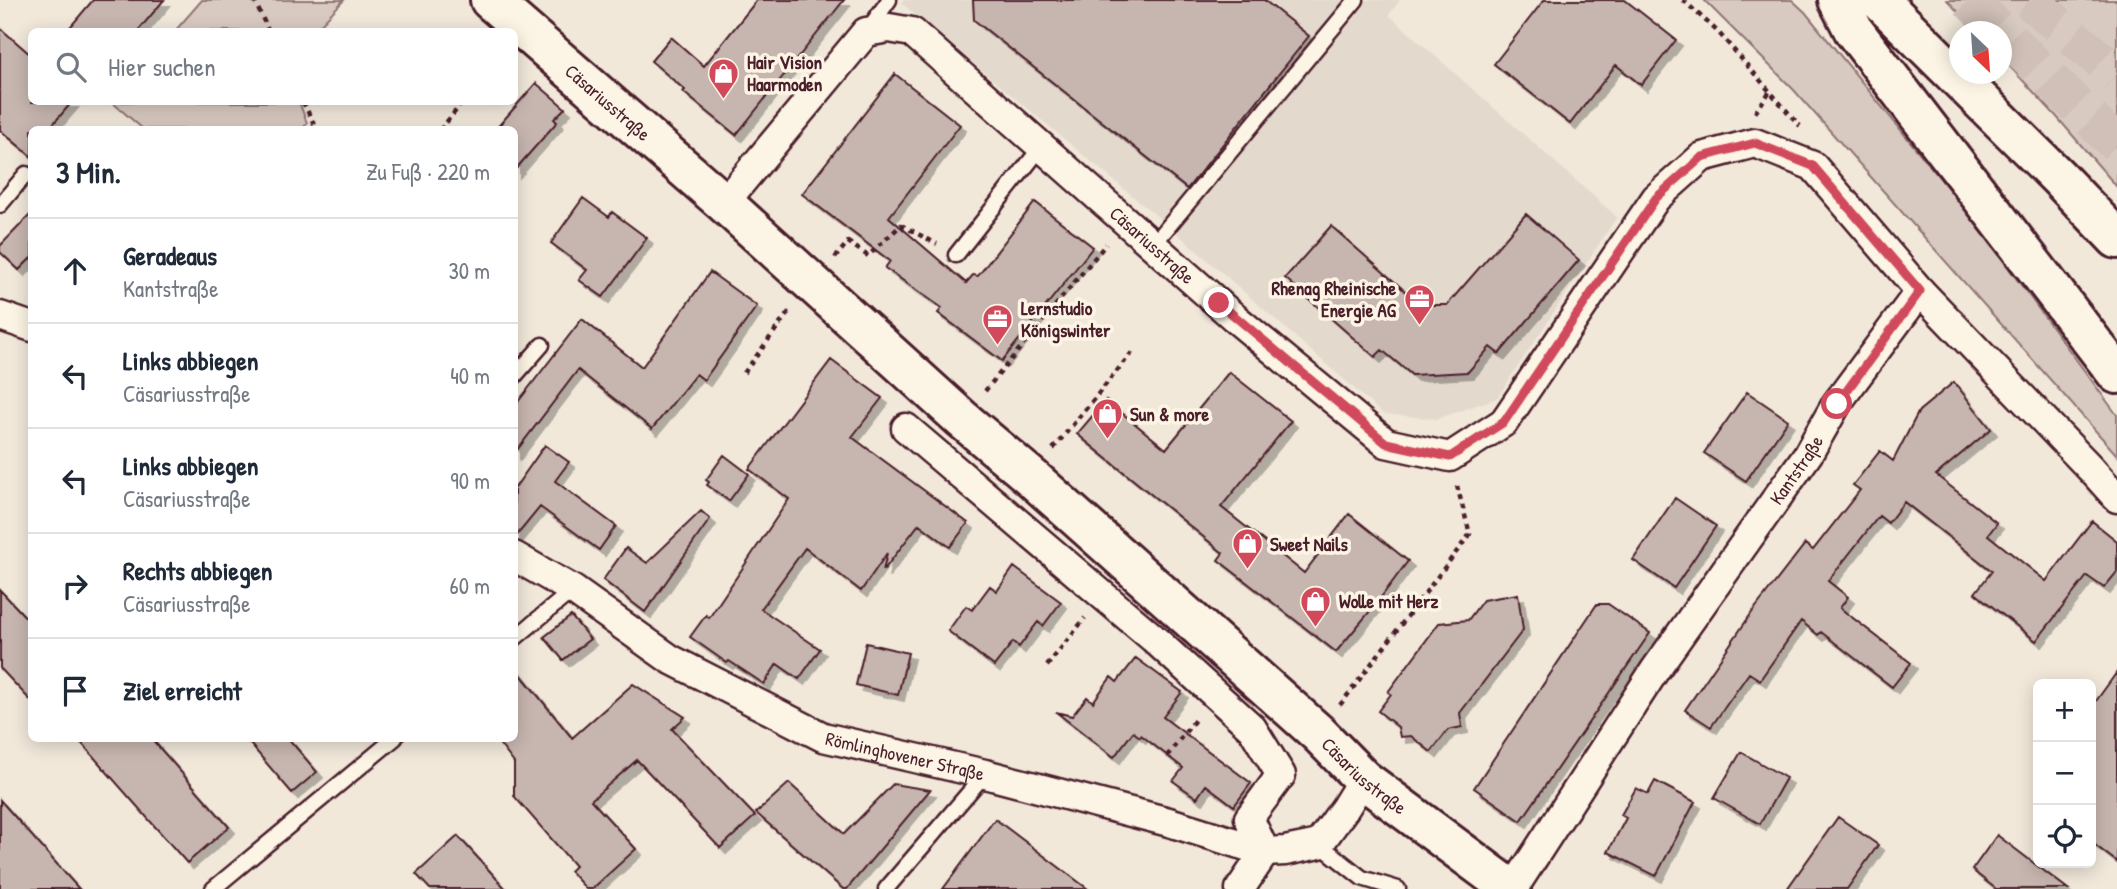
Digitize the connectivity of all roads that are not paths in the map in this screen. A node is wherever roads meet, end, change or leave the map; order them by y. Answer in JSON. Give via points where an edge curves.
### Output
{"nodes":[{"id":1,"x":490,"y":0,"type":"edge"},
{"id":2,"x":889,"y":0,"type":"edge"},
{"id":3,"x":1356,"y":0,"type":"edge"},
{"id":4,"x":1838,"y":0,"type":"edge"},
{"id":5,"x":1879,"y":0,"type":"edge"},
{"id":6,"x":866,"y":32,"type":"junction"},
{"id":7,"x":1042,"y":146,"type":"junction"},
{"id":8,"x":26,"y":174,"type":"dead end"},
{"id":9,"x":724,"y":203,"type":"junction"},
{"id":10,"x":0,"y":205,"type":"edge"},
{"id":11,"x":2117,"y":239,"type":"edge"},
{"id":12,"x":1153,"y":245,"type":"junction"},
{"id":13,"x":956,"y":255,"type":"road end"},
{"id":14,"x":1920,"y":291,"type":"junction"},
{"id":15,"x":0,"y":316,"type":"edge"},
{"id":16,"x":28,"y":326,"type":"edge"},
{"id":17,"x":542,"y":345,"type":"dead end"},
{"id":18,"x":518,"y":372,"type":"edge"},
{"id":19,"x":2117,"y":374,"type":"edge"},
{"id":20,"x":906,"y":428,"type":"dead end"},
{"id":21,"x":2117,"y":498,"type":"edge"},
{"id":22,"x":518,"y":560,"type":"edge"},
{"id":23,"x":573,"y":590,"type":"junction"},
{"id":24,"x":518,"y":636,"type":"edge"},
{"id":25,"x":390,"y":742,"type":"edge"},
{"id":26,"x":985,"y":774,"type":"junction"},
{"id":27,"x":1363,"y":779,"type":"junction"},
{"id":28,"x":1319,"y":844,"type":"junction"},
{"id":29,"x":1265,"y":852,"type":"junction"},
{"id":30,"x":213,"y":889,"type":"edge"},
{"id":31,"x":886,"y":889,"type":"edge"},
{"id":32,"x":1240,"y":889,"type":"edge"},
{"id":33,"x":1398,"y":889,"type":"edge"},
{"id":34,"x":1512,"y":889,"type":"edge"}],
"edges":[{"from":1,"to":9,"type":"main road","name":"Cäsariusstraße"},
{"from":2,"to":6,"type":"lane"},
{"from":3,"to":12,"type":"lane"},
{"from":4,"to":19,"type":"main road","via":[[1854,31]]},
{"from":5,"to":11,"type":"main road"},
{"from":6,"to":7,"type":"street","name":"Cäsariusstraße","via":[[889,28],[912,32]]},
{"from":6,"to":9,"type":"street"},
{"from":7,"to":12,"type":"street","name":"Cäsariusstraße"},
{"from":7,"to":13,"type":"lane"},
{"from":8,"to":10,"type":"lane"},
{"from":9,"to":27,"type":"main road","name":"Cäsariusstraße","via":[[1319,734]]},
{"from":12,"to":14,"type":"street","name":"Cäsariusstraße","via":[[1386,443],[1450,457],[1504,422],[1656,198],[1702,157],[1755,143],[1813,166]]},
{"from":14,"to":21,"type":"street"},
{"from":14,"to":34,"type":"street","name":"Kantstraße","via":[[1654,670]]},
{"from":15,"to":16,"type":"street"},
{"from":17,"to":18,"type":"lane"},
{"from":20,"to":29,"type":"street","via":[[1252,728],[1281,775],[1250,818]]},
{"from":22,"to":23,"type":"street","name":"Römlinghovener Straße"},
{"from":23,"to":24,"type":"lane"},
{"from":23,"to":26,"type":"street","name":"Römlinghovener Straße","via":[[670,659],[823,737]]},
{"from":25,"to":30,"type":"lane"},
{"from":26,"to":29,"type":"street","name":"Römlinghovener Straße"},
{"from":26,"to":31,"type":"lane"},
{"from":27,"to":28,"type":"street"},
{"from":27,"to":34,"type":"main road","name":"Cäsariusstraße"},
{"from":28,"to":29,"type":"street","name":"Römlinghovener Straße"},
{"from":28,"to":33,"type":"lane","via":[[1362,878]]},
{"from":29,"to":32,"type":"street"}]}
